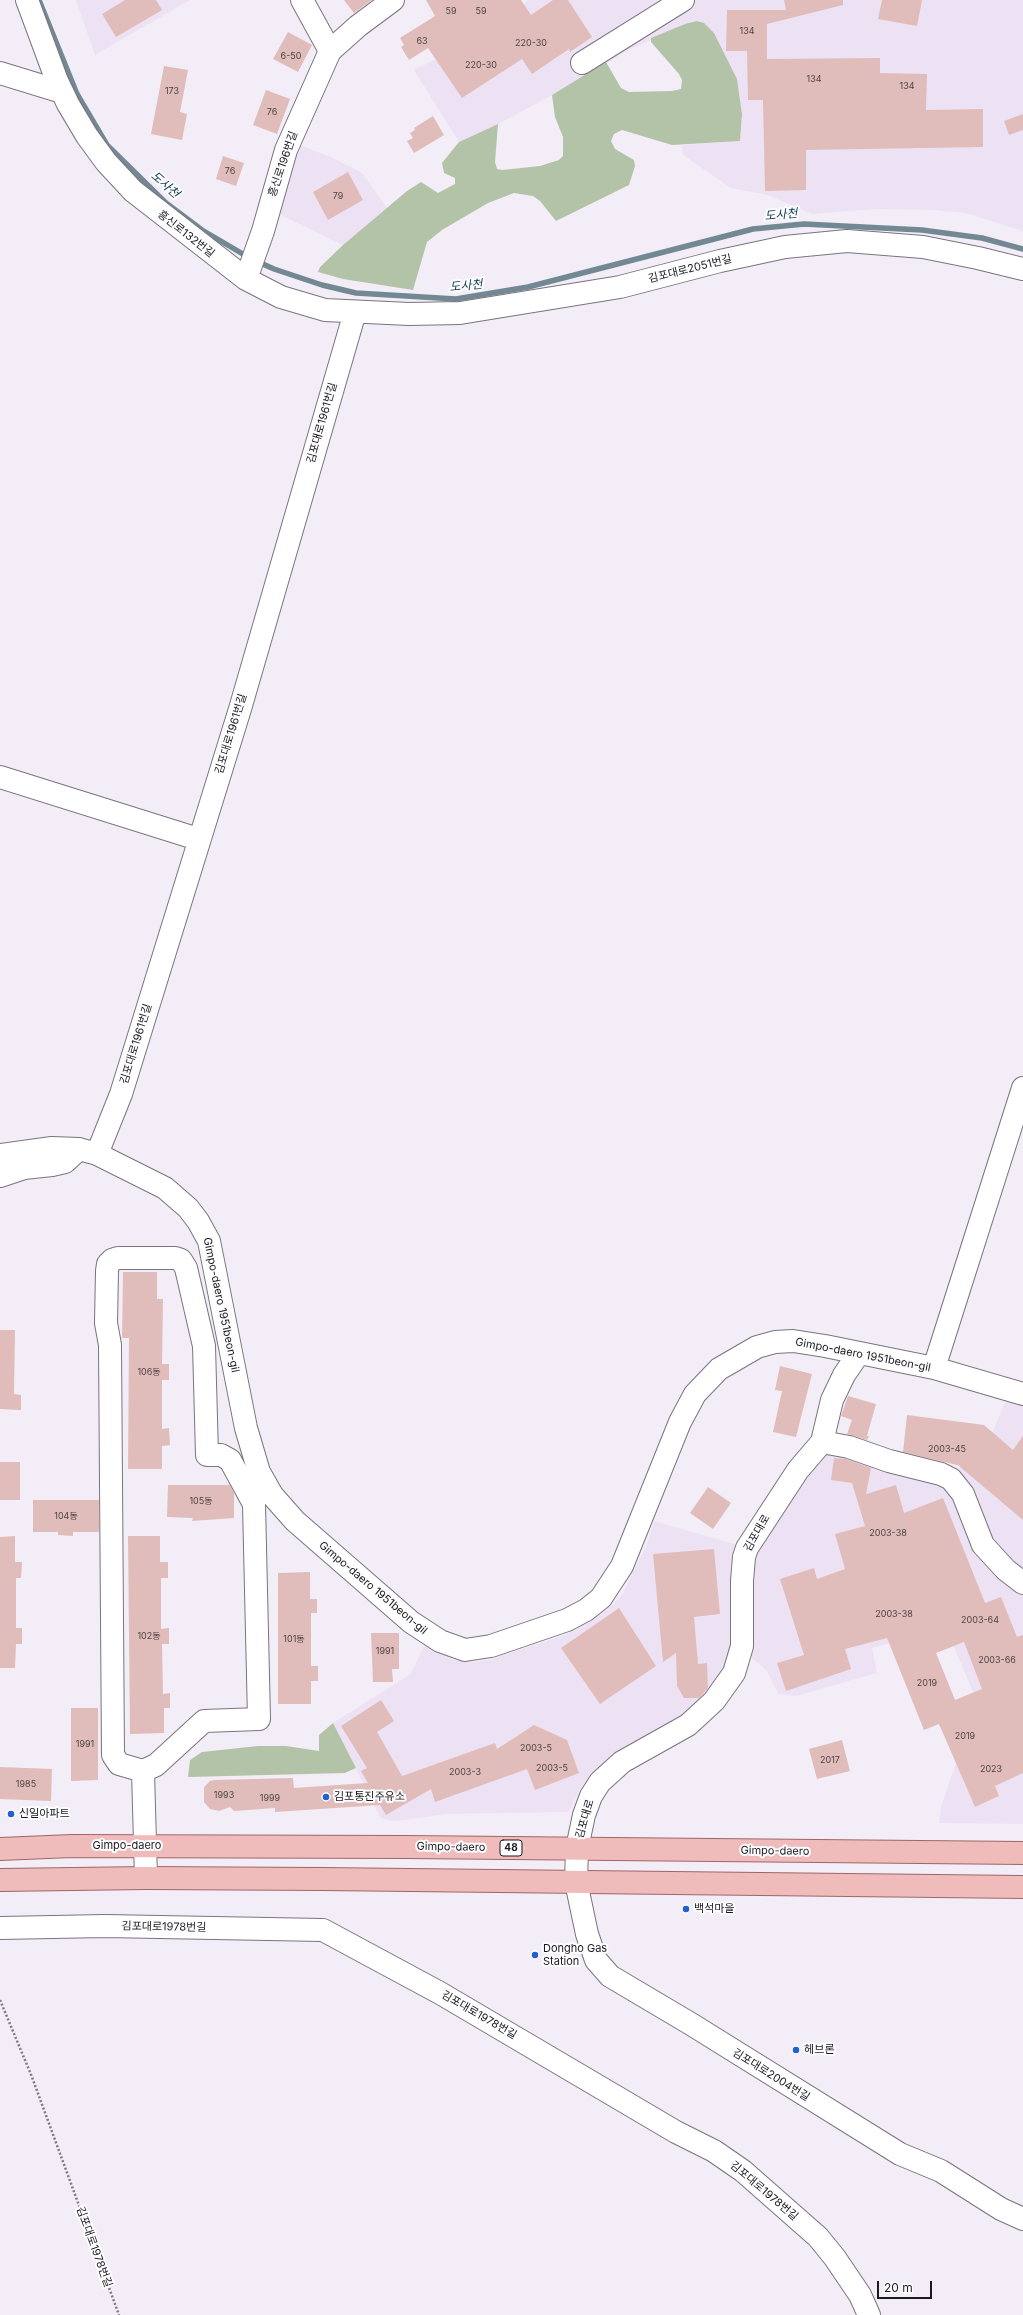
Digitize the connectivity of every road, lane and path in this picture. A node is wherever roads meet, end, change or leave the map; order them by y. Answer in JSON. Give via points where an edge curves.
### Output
{"nodes":[{"id":1,"x":27,"y":0,"type":"edge"},
{"id":2,"x":302,"y":0,"type":"edge"},
{"id":3,"x":393,"y":0,"type":"edge"},
{"id":4,"x":683,"y":0,"type":"edge"},
{"id":5,"x":330,"y":51,"type":"junction"},
{"id":6,"x":582,"y":63,"type":"dead end"},
{"id":7,"x":0,"y":73,"type":"edge"},
{"id":8,"x":62,"y":92,"type":"junction"},
{"id":9,"x":251,"y":267,"type":"junction"},
{"id":10,"x":1023,"y":269,"type":"edge"},
{"id":11,"x":355,"y":312,"type":"junction"},
{"id":12,"x":0,"y":777,"type":"edge"},
{"id":13,"x":198,"y":840,"type":"junction"},
{"id":14,"x":1023,"y":1088,"type":"edge"},
{"id":15,"x":88,"y":1152,"type":"junction"},
{"id":16,"x":0,"y":1155,"type":"edge"},
{"id":17,"x":0,"y":1176,"type":"edge"},
{"id":18,"x":859,"y":1353,"type":"junction"},
{"id":19,"x":934,"y":1368,"type":"junction"},
{"id":20,"x":1023,"y":1394,"type":"edge"},
{"id":21,"x":822,"y":1442,"type":"junction"},
{"id":22,"x":1023,"y":1582,"type":"edge"},
{"id":23,"x":143,"y":1771,"type":"junction"},
{"id":24,"x":145,"y":1846,"type":"junction"},
{"id":25,"x":577,"y":1848,"type":"junction"},
{"id":26,"x":0,"y":1849,"type":"edge"},
{"id":27,"x":1023,"y":1853,"type":"edge"},
{"id":28,"x":146,"y":1878,"type":"junction"},
{"id":29,"x":0,"y":1880,"type":"edge"},
{"id":30,"x":576,"y":1882,"type":"junction"},
{"id":31,"x":1023,"y":1887,"type":"edge"},
{"id":32,"x":0,"y":1928,"type":"edge"},
{"id":33,"x":0,"y":2000,"type":"edge"},
{"id":34,"x":1023,"y":2219,"type":"edge"},
{"id":35,"x":119,"y":2315,"type":"edge"},
{"id":36,"x":869,"y":2315,"type":"edge"}],
"edges":[{"from":1,"to":8,"type":"lane","name":"흥신로132번길"},
{"from":2,"to":5,"type":"lane"},
{"from":3,"to":5,"type":"lane","name":"흥신로196번길"},
{"from":4,"to":6,"type":"lane"},
{"from":5,"to":9,"type":"lane","name":"흥신로196번길","via":[[286,150]]},
{"from":7,"to":8,"type":"lane"},
{"from":8,"to":9,"type":"lane","name":"흥신로132번길","via":[[87,136],[106,162],[133,191]]},
{"from":9,"to":11,"type":"lane","name":"흥신로132번길","via":[[281,297],[325,310]]},
{"from":10,"to":11,"type":"lane","name":"김포대로2051번길","via":[[923,247],[847,242],[785,247],[620,287],[460,313]]},
{"from":11,"to":13,"type":"lane","name":"김포대로1961번길","via":[[240,709]]},
{"from":12,"to":13,"type":"lane"},
{"from":13,"to":15,"type":"lane","name":"김포대로1961번길","via":[[121,1094]]},
{"from":14,"to":19,"type":"lane"},
{"from":15,"to":16,"type":"lane","name":"Gimpo-daero 1951beon-gil","via":[[38,1148]]},
{"from":15,"to":17,"type":"lane","name":"김포대로1961번길","via":[[65,1162],[24,1168]]},
{"from":15,"to":18,"type":"lane","name":"Gimpo-daero 1951beon-gil","via":[[165,1188],[188,1208],[205,1232],[212,1253],[246,1428],[256,1465],[272,1495],[295,1521],[411,1622],[440,1641],[465,1650],[491,1646],[567,1620],[601,1598],[622,1566],[680,1422],[695,1394],[719,1369],[757,1347],[775,1342],[794,1341]]},
{"from":18,"to":19,"type":"lane","name":"Gimpo-daero 1951beon-gil"},
{"from":18,"to":21,"type":"lane","via":[[834,1394]]},
{"from":19,"to":20,"type":"lane","name":"Gimpo-daero 1951beon-gil"},
{"from":21,"to":22,"type":"lane","via":[[849,1447],[889,1462],[941,1474],[951,1479],[962,1494],[983,1545],[1006,1570]]},
{"from":21,"to":25,"type":"lane","name":"김포대로","via":[[798,1470],[747,1548],[742,1582],[742,1646],[740,1659],[726,1686],[688,1725],[622,1762],[600,1782],[584,1815]]},
{"from":23,"to":23,"type":"lane","via":[[119,1764],[113,1755],[110,1345],[106,1323],[107,1271],[108,1264],[118,1258],[175,1258],[181,1260],[186,1268],[204,1346],[207,1455],[221,1455],[230,1460],[254,1504],[259,1719],[204,1722],[156,1765]]},
{"from":23,"to":24,"type":"lane"},
{"from":24,"to":25,"type":"main road","name":"Gimpo-daero","number":"48"},
{"from":24,"to":26,"type":"main road","name":"Gimpo-daero","number":"48"},
{"from":24,"to":28,"type":"lane"},
{"from":25,"to":27,"type":"main road","name":"Gimpo-daero","number":"48"},
{"from":25,"to":30,"type":"lane","name":"김포대로"},
{"from":28,"to":29,"type":"main road"},
{"from":28,"to":30,"type":"main road"},
{"from":30,"to":31,"type":"main road"},
{"from":30,"to":34,"type":"lane","name":"김포대로2004번길","via":[[587,1934],[596,1960],[610,1976],[900,2154],[941,2171],[1001,2209]]},
{"from":32,"to":36,"type":"lane","name":"김포대로1978번길","via":[[105,1926],[323,1930],[440,1993],[743,2170],[818,2237],[840,2264],[860,2295]]},
{"from":33,"to":35,"type":"path","name":"김포대로1978번길","via":[[32,2077]]}]}
